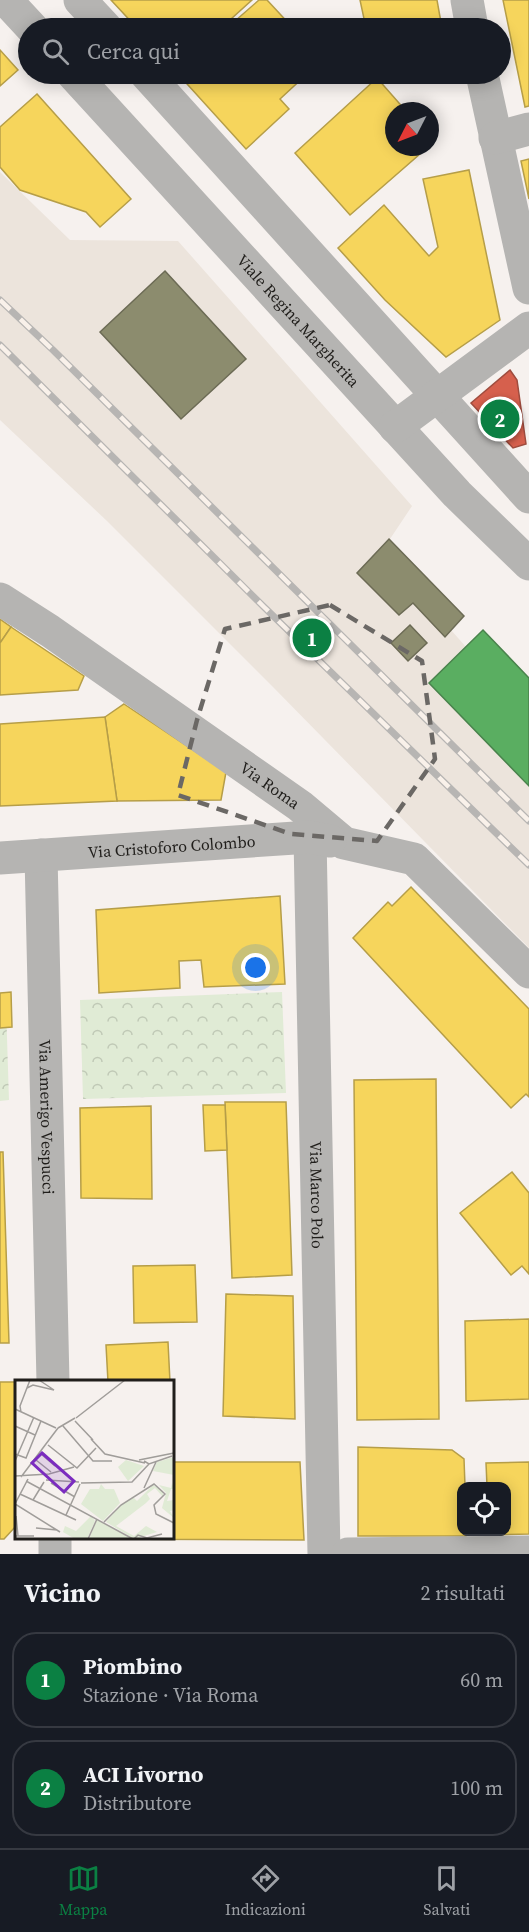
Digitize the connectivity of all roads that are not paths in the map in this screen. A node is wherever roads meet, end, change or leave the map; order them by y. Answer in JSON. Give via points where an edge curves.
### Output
{"nodes":[{"id":1,"x":6,"y":0,"type":"edge"},
{"id":2,"x":80,"y":0,"type":"edge"},
{"id":3,"x":467,"y":0,"type":"edge"},
{"id":4,"x":23,"y":18,"type":"edge"},
{"id":5,"x":97,"y":18,"type":"edge"},
{"id":6,"x":470,"y":18,"type":"edge"},
{"id":7,"x":82,"y":84,"type":"edge"},
{"id":8,"x":155,"y":84,"type":"edge"},
{"id":9,"x":484,"y":84,"type":"edge"},
{"id":10,"x":529,"y":129,"type":"edge"},
{"id":11,"x":495,"y":138,"type":"junction"},
{"id":12,"x":529,"y":288,"type":"edge"},
{"id":13,"x":529,"y":328,"type":"edge"},
{"id":14,"x":436,"y":396,"type":"junction"},
{"id":15,"x":395,"y":427,"type":"junction"},
{"id":16,"x":529,"y":497,"type":"edge"},
{"id":17,"x":529,"y":564,"type":"edge"},
{"id":18,"x":0,"y":599,"type":"edge"},
{"id":19,"x":310,"y":837,"type":"junction"},
{"id":20,"x":344,"y":843,"type":"junction"},
{"id":21,"x":41,"y":855,"type":"junction"},
{"id":22,"x":0,"y":858,"type":"edge"},
{"id":23,"x":529,"y":972,"type":"edge"},
{"id":24,"x":53,"y":1380,"type":"edge"},
{"id":25,"x":56,"y":1539,"type":"edge"},
{"id":26,"x":529,"y":1552,"type":"edge"},
{"id":27,"x":55,"y":1554,"type":"edge"},
{"id":28,"x":324,"y":1554,"type":"edge"},
{"id":29,"x":348,"y":1554,"type":"edge"}],
"edges":[{"from":1,"to":4,"type":"street"},
{"from":2,"to":5,"type":"street"},
{"from":3,"to":6,"type":"street"},
{"from":7,"to":15,"type":"street","name":"Viale Regina Margherita"},
{"from":8,"to":14,"type":"street"},
{"from":9,"to":11,"type":"street"},
{"from":10,"to":11,"type":"street"},
{"from":11,"to":12,"type":"street"},
{"from":13,"to":14,"type":"street"},
{"from":14,"to":15,"type":"street"},
{"from":14,"to":16,"type":"street"},
{"from":15,"to":17,"type":"street","name":"Viale Regina Margherita"},
{"from":18,"to":20,"type":"street","name":"Via Roma","via":[[300,806]]},
{"from":19,"to":20,"type":"street","name":"Via Cristoforo Colombo"},
{"from":19,"to":21,"type":"street","name":"Via Cristoforo Colombo"},
{"from":19,"to":28,"type":"street","name":"Via Marco Polo"},
{"from":20,"to":23,"type":"street","name":"Via Roma","via":[[414,859]]},
{"from":21,"to":22,"type":"street","name":"Via Cristoforo Colombo"},
{"from":21,"to":24,"type":"street","name":"Via Amerigo Vespucci"},
{"from":25,"to":27,"type":"street"},
{"from":26,"to":29,"type":"street"}]}
